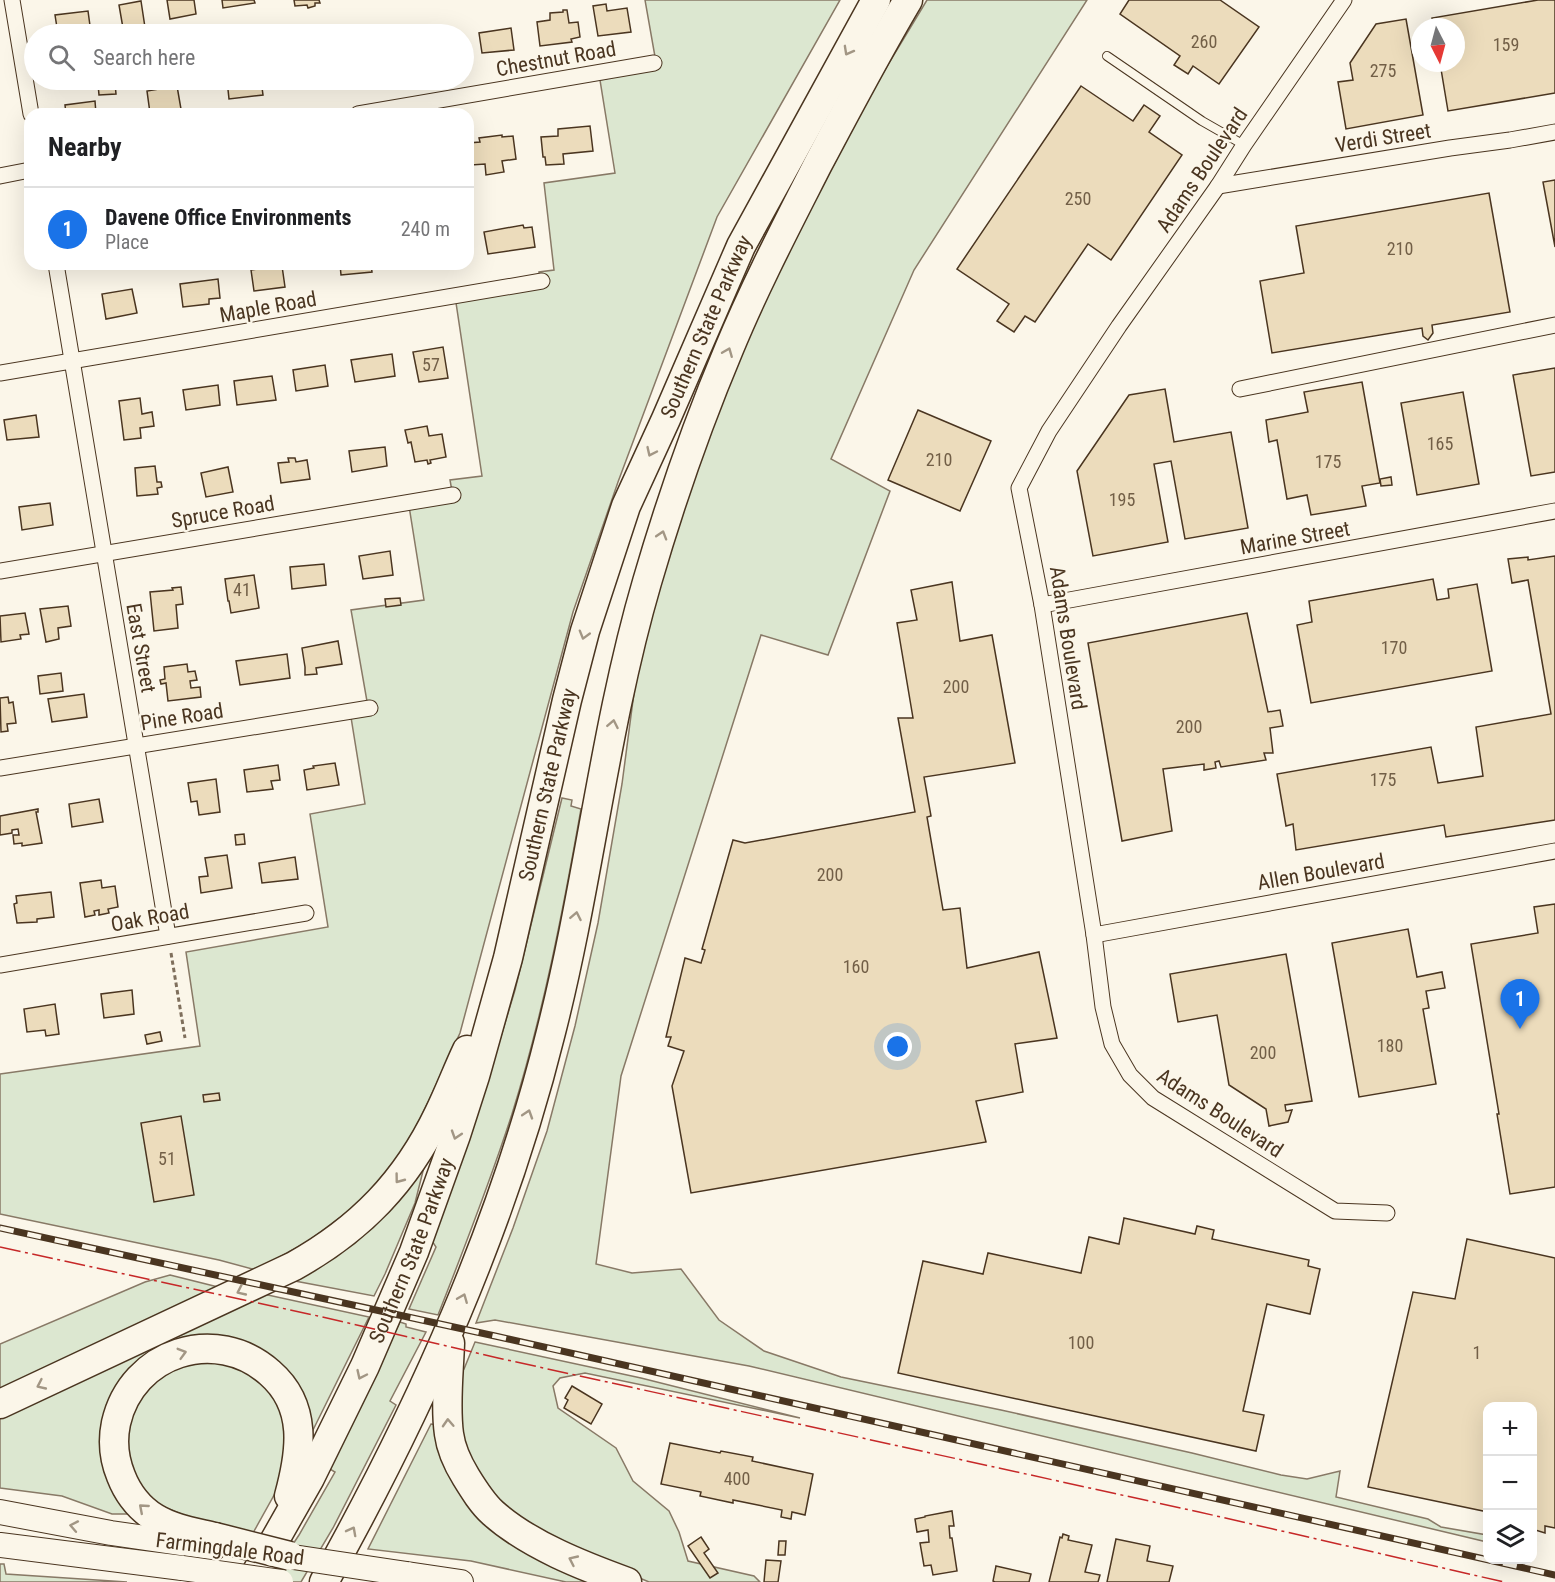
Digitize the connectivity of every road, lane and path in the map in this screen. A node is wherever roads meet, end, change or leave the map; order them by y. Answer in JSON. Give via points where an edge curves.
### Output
{"nodes":[{"id":1,"x":12,"y":0,"type":"edge"},
{"id":2,"x":876,"y":0,"type":"edge"},
{"id":3,"x":908,"y":0,"type":"edge"},
{"id":4,"x":1344,"y":0,"type":"edge"},
{"id":5,"x":1107,"y":56,"type":"dead end"},
{"id":6,"x":654,"y":63,"type":"dead end"},
{"id":7,"x":24,"y":72,"type":"edge"},
{"id":8,"x":27,"y":90,"type":"edge"},
{"id":9,"x":30,"y":108,"type":"edge"},
{"id":10,"x":393,"y":108,"type":"edge"},
{"id":11,"x":1555,"y":132,"type":"edge"},
{"id":12,"x":1244,"y":146,"type":"junction"},
{"id":13,"x":24,"y":171,"type":"edge"},
{"id":14,"x":0,"y":176,"type":"edge"},
{"id":15,"x":1218,"y":186,"type":"junction"},
{"id":16,"x":57,"y":270,"type":"edge"},
{"id":17,"x":542,"y":281,"type":"dead end"},
{"id":18,"x":1555,"y":325,"type":"edge"},
{"id":19,"x":72,"y":361,"type":"junction"},
{"id":20,"x":0,"y":373,"type":"edge"},
{"id":21,"x":1240,"y":388,"type":"dead end"},
{"id":22,"x":453,"y":495,"type":"dead end"},
{"id":23,"x":1555,"y":511,"type":"edge"},
{"id":24,"x":104,"y":553,"type":"junction"},
{"id":25,"x":0,"y":571,"type":"edge"},
{"id":26,"x":1042,"y":605,"type":"junction"},
{"id":27,"x":370,"y":708,"type":"dead end"},
{"id":28,"x":136,"y":745,"type":"junction"},
{"id":29,"x":0,"y":768,"type":"edge"},
{"id":30,"x":1555,"y":851,"type":"edge"},
{"id":31,"x":306,"y":913,"type":"dead end"},
{"id":32,"x":1094,"y":934,"type":"junction"},
{"id":33,"x":168,"y":936,"type":"junction"},
{"id":34,"x":508,"y":958,"type":"junction"},
{"id":35,"x":0,"y":965,"type":"edge"},
{"id":36,"x":185,"y":1038,"type":"dead end"},
{"id":37,"x":1387,"y":1213,"type":"dead end"},
{"id":38,"x":451,"y":1330,"type":"junction"},
{"id":39,"x":0,"y":1404,"type":"edge"},
{"id":40,"x":0,"y":1512,"type":"edge"},
{"id":41,"x":215,"y":1543,"type":"junction"},
{"id":42,"x":0,"y":1545,"type":"edge"},
{"id":43,"x":283,"y":1558,"type":"edge"},
{"id":44,"x":251,"y":1582,"type":"edge"},
{"id":45,"x":324,"y":1582,"type":"edge"},
{"id":46,"x":461,"y":1582,"type":"edge"},
{"id":47,"x":627,"y":1582,"type":"edge"}],
"edges":[{"from":1,"to":7,"type":"street"},
{"from":2,"to":34,"type":"highway","name":"Southern State Parkway","one_way":true,"via":[[741,246],[626,506],[585,631]]},
{"from":38,"to":3,"type":"highway","name":"Southern State Parkway","one_way":true,"via":[[535,1093],[566,973],[631,638],[686,461],[757,287]]},
{"from":4,"to":12,"type":"street","name":"Adams Boulevard"},
{"from":5,"to":12,"type":"lane"},
{"from":6,"to":10,"type":"street","name":"Chestnut Road"},
{"from":8,"to":9,"type":"street"},
{"from":11,"to":15,"type":"street","name":"Verdi Street"},
{"from":12,"to":15,"type":"street","name":"Adams Boulevard"},
{"from":13,"to":14,"type":"street"},
{"from":15,"to":26,"type":"street","name":"Adams Boulevard","via":[[1049,431],[1019,488]]},
{"from":16,"to":19,"type":"street","name":"East Street"},
{"from":17,"to":19,"type":"street","name":"Maple Road"},
{"from":18,"to":21,"type":"street"},
{"from":19,"to":20,"type":"street","name":"Maple Road"},
{"from":19,"to":24,"type":"street","name":"East Street"},
{"from":22,"to":24,"type":"street","name":"Spruce Road"},
{"from":23,"to":26,"type":"street","name":"Marine Street"},
{"from":24,"to":25,"type":"street","name":"Spruce Road"},
{"from":24,"to":28,"type":"street","name":"East Street"},
{"from":26,"to":32,"type":"street","name":"Adams Boulevard"},
{"from":27,"to":28,"type":"street","name":"Pine Road"},
{"from":28,"to":29,"type":"street","name":"Pine Road"},
{"from":28,"to":33,"type":"street","name":"East Street"},
{"from":30,"to":32,"type":"street","name":"Allen Boulevard"},
{"from":31,"to":33,"type":"street","name":"Oak Road"},
{"from":32,"to":37,"type":"street","name":"Adams Boulevard","via":[[1112,1044],[1130,1075],[1153,1098],[1335,1211]]},
{"from":33,"to":35,"type":"street","name":"Oak Road"},
{"from":33,"to":36,"type":"path"},
{"from":34,"to":39,"type":"highway","one_way":true,"via":[[429,1133],[396,1184],[368,1214],[294,1266]]},
{"from":34,"to":43,"type":"highway","name":"Southern State Parkway","one_way":true,"via":[[460,1125],[414,1252],[310,1478]]},
{"from":45,"to":38,"type":"highway","name":"Southern State Parkway","one_way":true,"via":[[399,1440]]},
{"from":47,"to":38,"type":"highway","one_way":true,"via":[[543,1545],[505,1522],[482,1501],[462,1471],[449,1436]]},
{"from":41,"to":40,"type":"main road","name":"Farmingdale Road","one_way":true,"via":[[111,1533]]},
{"from":41,"to":43,"type":"highway","bridge":true},
{"from":41,"to":43,"type":"highway","one_way":true,"via":[[174,1527],[143,1509],[123,1481],[114,1446],[119,1412],[136,1381],[166,1358],[200,1349],[228,1351],[253,1360],[275,1377],[290,1399],[298,1422],[299,1448]]},
{"from":42,"to":43,"type":"main road","name":"Farmingdale Road","bridge":true,"via":[[182,1568]]},
{"from":43,"to":44,"type":"highway","name":"Southern State Parkway"},
{"from":43,"to":46,"type":"main road","name":"Farmingdale Road","bridge":true}]}
